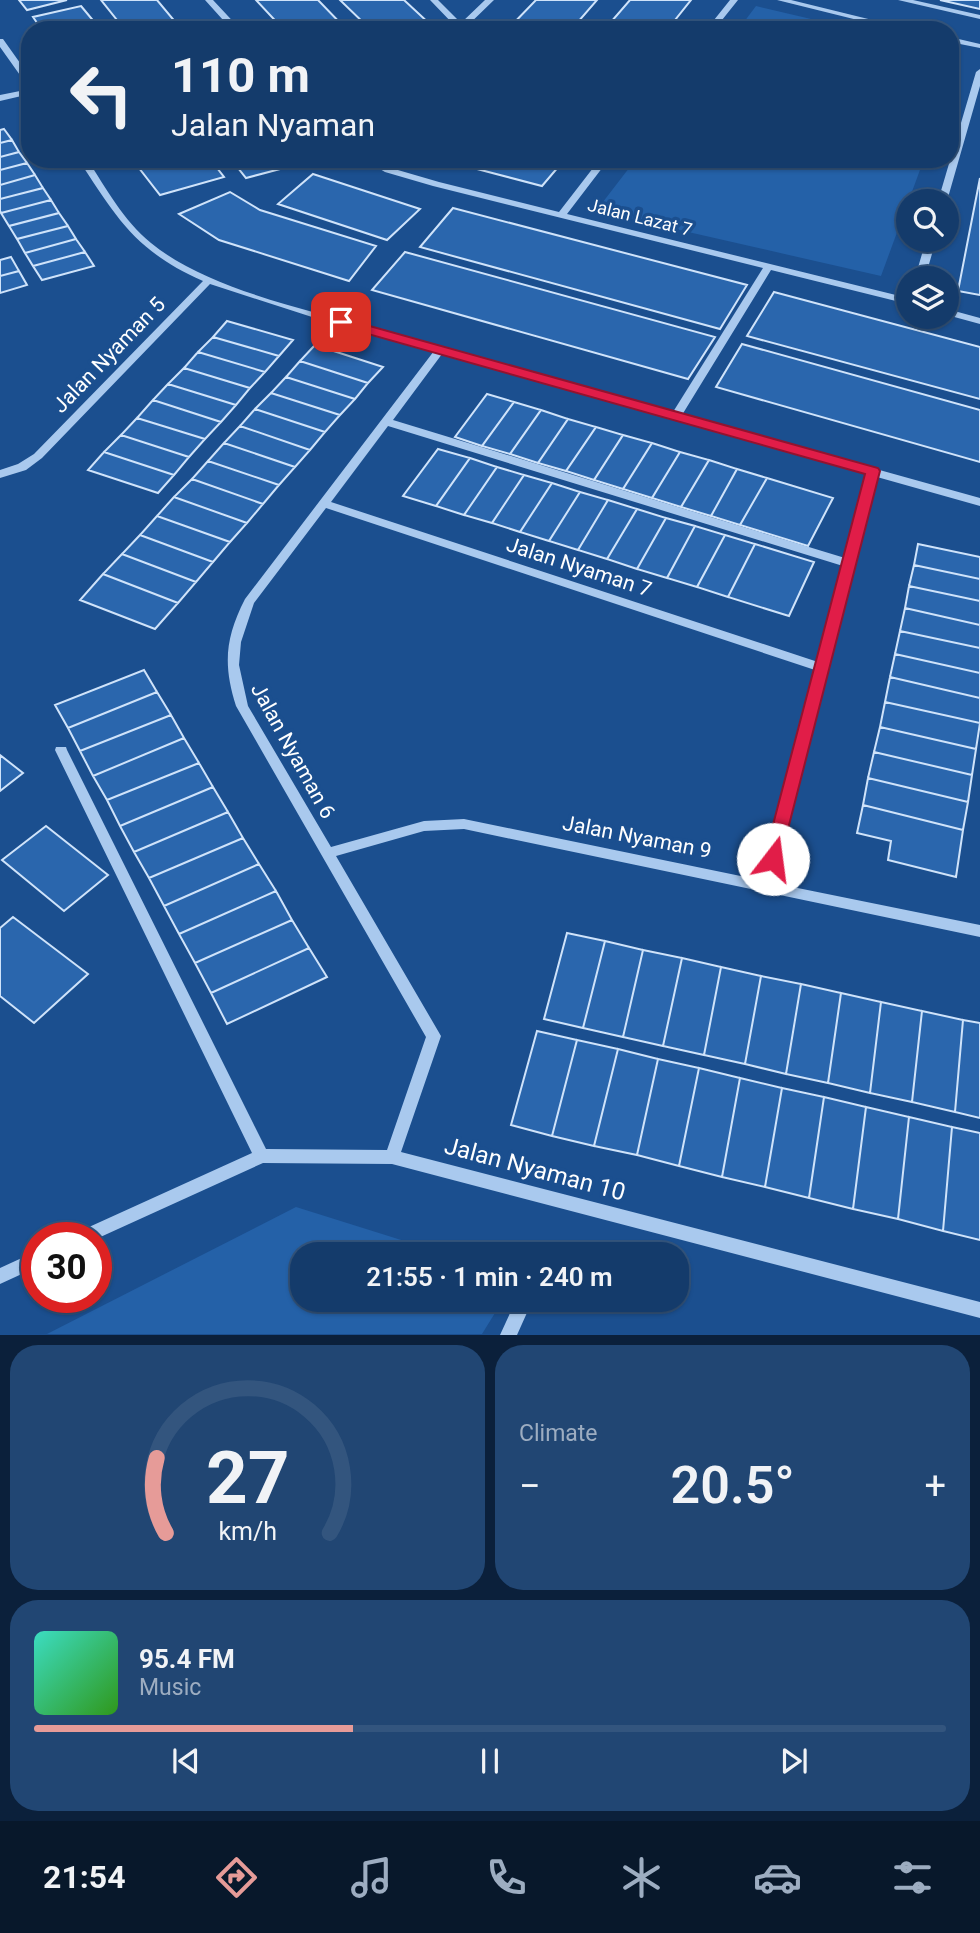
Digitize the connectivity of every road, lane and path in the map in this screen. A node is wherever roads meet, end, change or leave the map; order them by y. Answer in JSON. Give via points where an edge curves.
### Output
{"nodes":[{"id":1,"x":209,"y":0,"type":"edge"},
{"id":2,"x":434,"y":0,"type":"edge"},
{"id":3,"x":490,"y":0,"type":"edge"},
{"id":4,"x":734,"y":0,"type":"edge"},
{"id":5,"x":781,"y":0,"type":"edge"},
{"id":6,"x":902,"y":0,"type":"edge"},
{"id":7,"x":980,"y":16,"type":"edge"},
{"id":8,"x":229,"y":21,"type":"edge"},
{"id":9,"x":454,"y":21,"type":"edge"},
{"id":10,"x":468,"y":21,"type":"edge"},
{"id":11,"x":717,"y":21,"type":"edge"},
{"id":12,"x":871,"y":21,"type":"edge"},
{"id":13,"x":0,"y":41,"type":"edge"},
{"id":14,"x":959,"y":41,"type":"edge"},
{"id":15,"x":980,"y":46,"type":"edge"},
{"id":16,"x":21,"y":70,"type":"edge"},
{"id":17,"x":980,"y":72,"type":"edge"},
{"id":18,"x":21,"y":93,"type":"edge"},
{"id":19,"x":0,"y":98,"type":"edge"},
{"id":20,"x":959,"y":143,"type":"edge"},
{"id":21,"x":88,"y":168,"type":"edge"},
{"id":22,"x":384,"y":168,"type":"edge"},
{"id":23,"x":598,"y":168,"type":"edge"},
{"id":24,"x":952,"y":168,"type":"edge"},
{"id":25,"x":946,"y":189,"type":"edge"},
{"id":26,"x":559,"y":216,"type":"junction"},
{"id":27,"x":768,"y":267,"type":"junction"},
{"id":28,"x":208,"y":281,"type":"junction"},
{"id":29,"x":896,"y":298,"type":"edge"},
{"id":30,"x":959,"y":315,"type":"edge"},
{"id":31,"x":980,"y":321,"type":"edge"},
{"id":32,"x":440,"y":350,"type":"junction"},
{"id":33,"x":676,"y":418,"type":"junction"},
{"id":34,"x":388,"y":422,"type":"junction"},
{"id":35,"x":873,"y":471,"type":"junction"},
{"id":36,"x":0,"y":474,"type":"edge"},
{"id":37,"x":980,"y":502,"type":"edge"},
{"id":38,"x":323,"y":503,"type":"junction"},
{"id":39,"x":850,"y":564,"type":"junction"},
{"id":40,"x":822,"y":668,"type":"junction"},
{"id":41,"x":61,"y":750,"type":"dead end"},
{"id":42,"x":327,"y":853,"type":"junction"},
{"id":43,"x":766,"y":885,"type":"junction"},
{"id":44,"x":980,"y":931,"type":"edge"},
{"id":45,"x":262,"y":1156,"type":"junction"},
{"id":46,"x":392,"y":1157,"type":"junction"},
{"id":47,"x":112,"y":1224,"type":"edge"},
{"id":48,"x":21,"y":1266,"type":"edge"},
{"id":49,"x":0,"y":1276,"type":"edge"},
{"id":50,"x":980,"y":1310,"type":"edge"},
{"id":51,"x":519,"y":1312,"type":"edge"},
{"id":52,"x":509,"y":1335,"type":"edge"}],
"edges":[{"from":1,"to":8,"type":"street"},
{"from":2,"to":9,"type":"street"},
{"from":3,"to":10,"type":"street"},
{"from":4,"to":11,"type":"street"},
{"from":5,"to":12,"type":"street"},
{"from":6,"to":7,"type":"street"},
{"from":13,"to":16,"type":"street"},
{"from":14,"to":15,"type":"street"},
{"from":17,"to":20,"type":"street"},
{"from":18,"to":19,"type":"street"},
{"from":21,"to":28,"type":"street","via":[[128,226],[160,256]]},
{"from":22,"to":26,"type":"street","name":"Jalan Lazat 7"},
{"from":23,"to":26,"type":"street"},
{"from":24,"to":25,"type":"street"},
{"from":26,"to":27,"type":"street","name":"Jalan Lazat 7"},
{"from":27,"to":29,"type":"street","name":"Jalan Lazat 7"},
{"from":27,"to":33,"type":"street"},
{"from":28,"to":32,"type":"street"},
{"from":28,"to":36,"type":"street","name":"Jalan Nyaman 5","via":[[38,456]]},
{"from":30,"to":31,"type":"street"},
{"from":32,"to":33,"type":"street"},
{"from":32,"to":34,"type":"street","name":"Jalan Nyaman 6"},
{"from":33,"to":35,"type":"street"},
{"from":34,"to":38,"type":"street","name":"Jalan Nyaman 6"},
{"from":34,"to":39,"type":"street"},
{"from":35,"to":37,"type":"street"},
{"from":35,"to":39,"type":"street"},
{"from":38,"to":40,"type":"street","name":"Jalan Nyaman 7"},
{"from":38,"to":42,"type":"street","name":"Jalan Nyaman 6","via":[[249,602],[233,638],[231,675],[242,706]]},
{"from":39,"to":40,"type":"street"},
{"from":40,"to":43,"type":"street"},
{"from":41,"to":45,"type":"street"},
{"from":42,"to":43,"type":"street","name":"Jalan Nyaman 9","via":[[424,827],[464,824]]},
{"from":42,"to":46,"type":"street","name":"Jalan Nyaman 6","via":[[434,1036]]},
{"from":43,"to":44,"type":"street","name":"Jalan Nyaman 9"},
{"from":45,"to":46,"type":"street","name":"Jalan Nyaman 10"},
{"from":45,"to":47,"type":"street","name":"Jalan Nyaman 10"},
{"from":46,"to":50,"type":"street","name":"Jalan Nyaman 10"},
{"from":48,"to":49,"type":"street"},
{"from":51,"to":52,"type":"street"}]}
